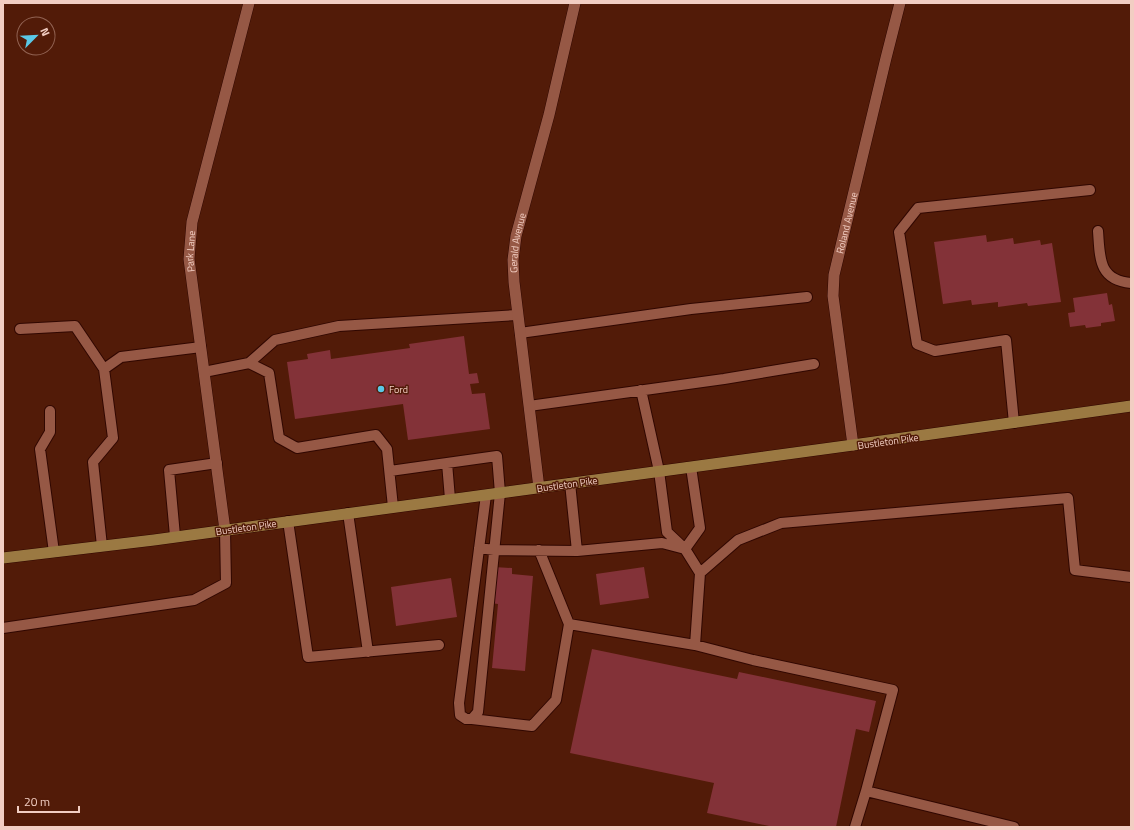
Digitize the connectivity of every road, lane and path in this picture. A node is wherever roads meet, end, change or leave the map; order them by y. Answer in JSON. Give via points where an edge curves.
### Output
{"nodes":[{"id":1,"x":249,"y":3,"type":"edge"},
{"id":2,"x":575,"y":3,"type":"edge"},
{"id":3,"x":900,"y":3,"type":"edge"},
{"id":4,"x":1090,"y":190,"type":"dead end"},
{"id":5,"x":1098,"y":230,"type":"dead end"},
{"id":6,"x":1131,"y":283,"type":"edge"},
{"id":7,"x":807,"y":297,"type":"dead end"},
{"id":8,"x":518,"y":315,"type":"junction"},
{"id":9,"x":20,"y":329,"type":"dead end"},
{"id":10,"x":520,"y":333,"type":"junction"},
{"id":11,"x":201,"y":347,"type":"junction"},
{"id":12,"x":248,"y":363,"type":"junction"},
{"id":13,"x":814,"y":364,"type":"dead end"},
{"id":14,"x":104,"y":369,"type":"junction"},
{"id":15,"x":204,"y":372,"type":"junction"},
{"id":16,"x":641,"y":390,"type":"junction"},
{"id":17,"x":529,"y":406,"type":"junction"},
{"id":18,"x":1131,"y":406,"type":"edge"},
{"id":19,"x":50,"y":411,"type":"dead end"},
{"id":20,"x":1014,"y":423,"type":"junction"},
{"id":21,"x":853,"y":446,"type":"junction"},
{"id":22,"x":217,"y":463,"type":"junction"},
{"id":23,"x":447,"y":463,"type":"junction"},
{"id":24,"x":690,"y":467,"type":"junction"},
{"id":25,"x":390,"y":470,"type":"junction"},
{"id":26,"x":659,"y":471,"type":"junction"},
{"id":27,"x":570,"y":483,"type":"junction"},
{"id":28,"x":539,"y":488,"type":"junction"},
{"id":29,"x":500,"y":493,"type":"junction"},
{"id":30,"x":486,"y":495,"type":"junction"},
{"id":31,"x":450,"y":499,"type":"junction"},
{"id":32,"x":393,"y":507,"type":"junction"},
{"id":33,"x":348,"y":513,"type":"junction"},
{"id":34,"x":288,"y":521,"type":"junction"},
{"id":35,"x":225,"y":530,"type":"junction"},
{"id":36,"x":176,"y":536,"type":"junction"},
{"id":37,"x":102,"y":546,"type":"junction"},
{"id":38,"x":479,"y":548,"type":"junction"},
{"id":39,"x":685,"y":549,"type":"junction"},
{"id":40,"x":494,"y":550,"type":"junction"},
{"id":41,"x":539,"y":550,"type":"junction"},
{"id":42,"x":577,"y":551,"type":"junction"},
{"id":43,"x":54,"y":552,"type":"junction"},
{"id":44,"x":3,"y":558,"type":"edge"},
{"id":45,"x":700,"y":573,"type":"junction"},
{"id":46,"x":1131,"y":577,"type":"edge"},
{"id":47,"x":569,"y":624,"type":"junction"},
{"id":48,"x":3,"y":628,"type":"edge"},
{"id":49,"x":439,"y":645,"type":"dead end"},
{"id":50,"x":695,"y":645,"type":"junction"},
{"id":51,"x":368,"y":652,"type":"junction"},
{"id":52,"x":472,"y":719,"type":"junction"},
{"id":53,"x":866,"y":791,"type":"junction"},
{"id":54,"x":855,"y":827,"type":"edge"},
{"id":55,"x":1014,"y":827,"type":"edge"}],
"edges":[{"from":1,"to":11,"type":"street","name":"Park Lane","via":[[192,222],[189,259]]},
{"from":2,"to":8,"type":"street","name":"Gerald Avenue","via":[[549,115],[516,236],[513,260]]},
{"from":3,"to":21,"type":"street","name":"Roland Avenue","via":[[834,275],[833,296]]},
{"from":4,"to":20,"type":"lane","via":[[918,208],[899,232],[917,344],[935,351],[1006,340]]},
{"from":5,"to":6,"type":"lane","via":[[1104,270],[1110,277]]},
{"from":7,"to":10,"type":"lane","via":[[691,309]]},
{"from":8,"to":10,"type":"street","name":"Gerald Avenue"},
{"from":8,"to":12,"type":"lane","via":[[338,326],[275,340]]},
{"from":9,"to":14,"type":"lane","via":[[75,326]]},
{"from":10,"to":17,"type":"street","name":"Gerald Avenue"},
{"from":11,"to":14,"type":"lane","via":[[121,357]]},
{"from":11,"to":15,"type":"street","name":"Park Lane"},
{"from":12,"to":15,"type":"lane"},
{"from":12,"to":25,"type":"lane","via":[[269,373],[279,438],[297,448],[376,435],[388,449]]},
{"from":13,"to":16,"type":"lane"},
{"from":14,"to":37,"type":"lane","via":[[113,438],[93,462]]},
{"from":15,"to":22,"type":"street","name":"Park Lane"},
{"from":16,"to":17,"type":"lane"},
{"from":16,"to":26,"type":"lane"},
{"from":17,"to":28,"type":"street","name":"Gerald Avenue"},
{"from":18,"to":20,"type":"main road","name":"Bustleton Pike"},
{"from":19,"to":43,"type":"lane","via":[[50,432],[40,449]]},
{"from":20,"to":21,"type":"main road","name":"Bustleton Pike"},
{"from":21,"to":24,"type":"main road","name":"Bustleton Pike"},
{"from":22,"to":35,"type":"street","name":"Park Lane"},
{"from":22,"to":36,"type":"lane","via":[[169,470]]},
{"from":23,"to":25,"type":"lane"},
{"from":23,"to":29,"type":"lane","via":[[496,456]]},
{"from":23,"to":31,"type":"lane"},
{"from":24,"to":26,"type":"main road","name":"Bustleton Pike"},
{"from":24,"to":39,"type":"lane","via":[[700,528]]},
{"from":25,"to":32,"type":"lane"},
{"from":26,"to":27,"type":"main road","name":"Bustleton Pike"},
{"from":26,"to":39,"type":"lane","via":[[667,532]]},
{"from":27,"to":28,"type":"main road","name":"Bustleton Pike"},
{"from":27,"to":42,"type":"lane"},
{"from":28,"to":29,"type":"main road","name":"Bustleton Pike"},
{"from":29,"to":30,"type":"main road","name":"Bustleton Pike"},
{"from":29,"to":40,"type":"lane"},
{"from":30,"to":31,"type":"main road","name":"Bustleton Pike"},
{"from":30,"to":38,"type":"lane"},
{"from":31,"to":32,"type":"main road","name":"Bustleton Pike"},
{"from":32,"to":33,"type":"main road","name":"Bustleton Pike"},
{"from":33,"to":34,"type":"main road","name":"Bustleton Pike"},
{"from":33,"to":51,"type":"lane"},
{"from":34,"to":35,"type":"main road","name":"Bustleton Pike"},
{"from":34,"to":51,"type":"lane","via":[[308,657]]},
{"from":35,"to":36,"type":"main road","name":"Bustleton Pike"},
{"from":35,"to":48,"type":"lane","via":[[226,583],[194,600]]},
{"from":36,"to":37,"type":"main road","name":"Bustleton Pike"},
{"from":37,"to":43,"type":"main road","name":"Bustleton Pike"},
{"from":38,"to":40,"type":"lane"},
{"from":38,"to":52,"type":"lane","via":[[459,703],[460,715],[466,720]]},
{"from":39,"to":42,"type":"lane","via":[[662,543]]},
{"from":39,"to":45,"type":"lane"},
{"from":40,"to":41,"type":"lane"},
{"from":40,"to":52,"type":"lane","via":[[478,712]]},
{"from":41,"to":42,"type":"lane"},
{"from":41,"to":47,"type":"lane"},
{"from":43,"to":44,"type":"main road","name":"Bustleton Pike"},
{"from":45,"to":46,"type":"lane","via":[[738,540],[781,523],[1068,498],[1075,570]]},
{"from":45,"to":50,"type":"lane"},
{"from":47,"to":50,"type":"lane"},
{"from":47,"to":52,"type":"lane","via":[[556,700],[532,726]]},
{"from":49,"to":51,"type":"lane"},
{"from":50,"to":53,"type":"lane","via":[[892,690]]},
{"from":53,"to":54,"type":"lane"},
{"from":53,"to":55,"type":"lane"}]}
